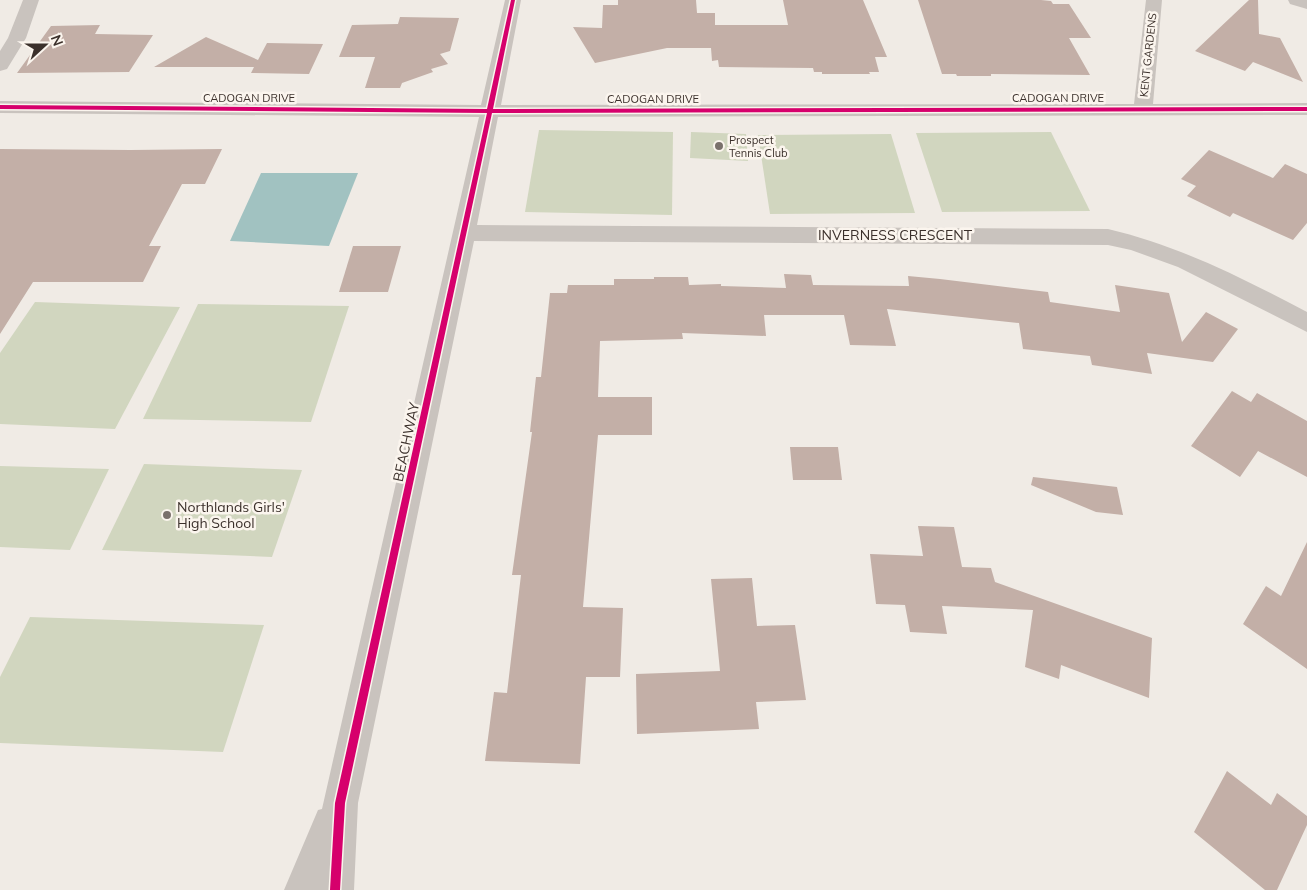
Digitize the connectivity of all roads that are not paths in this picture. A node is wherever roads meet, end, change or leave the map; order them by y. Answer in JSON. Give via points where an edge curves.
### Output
{"nodes":[{"id":1,"x":31,"y":0,"type":"edge"},
{"id":2,"x":513,"y":0,"type":"edge"},
{"id":3,"x":1154,"y":0,"type":"edge"},
{"id":4,"x":1296,"y":0,"type":"edge"},
{"id":5,"x":1307,"y":4,"type":"edge"},
{"id":6,"x":0,"y":65,"type":"edge"},
{"id":7,"x":0,"y":107,"type":"edge"},
{"id":8,"x":1143,"y":109,"type":"junction"},
{"id":9,"x":1307,"y":109,"type":"edge"},
{"id":10,"x":489,"y":111,"type":"junction"},
{"id":11,"x":464,"y":234,"type":"junction"},
{"id":12,"x":1307,"y":323,"type":"edge"},
{"id":13,"x":340,"y":803,"type":"junction"},
{"id":14,"x":303,"y":890,"type":"edge"},
{"id":15,"x":335,"y":890,"type":"edge"}],
"edges":[{"from":1,"to":6,"type":"street","via":[[17,38]]},
{"from":2,"to":10,"type":"street","name":"BEACHWAY"},
{"from":3,"to":8,"type":"street","name":"KENT GARDENS"},
{"from":4,"to":5,"type":"street"},
{"from":7,"to":10,"type":"street","name":"CADOGAN DRIVE"},
{"from":8,"to":9,"type":"street","name":"CADOGAN DRIVE"},
{"from":8,"to":10,"type":"street","name":"CADOGAN DRIVE"},
{"from":10,"to":11,"type":"street","name":"BEACHWAY"},
{"from":11,"to":12,"type":"street","name":"INVERNESS CRESCENT","via":[[1108,237],[1173,255]]},
{"from":11,"to":13,"type":"street","name":"BEACHWAY"},
{"from":13,"to":14,"type":"street","name":"BEACHWAY"},
{"from":13,"to":15,"type":"street","name":"BEACHWAY"}]}
